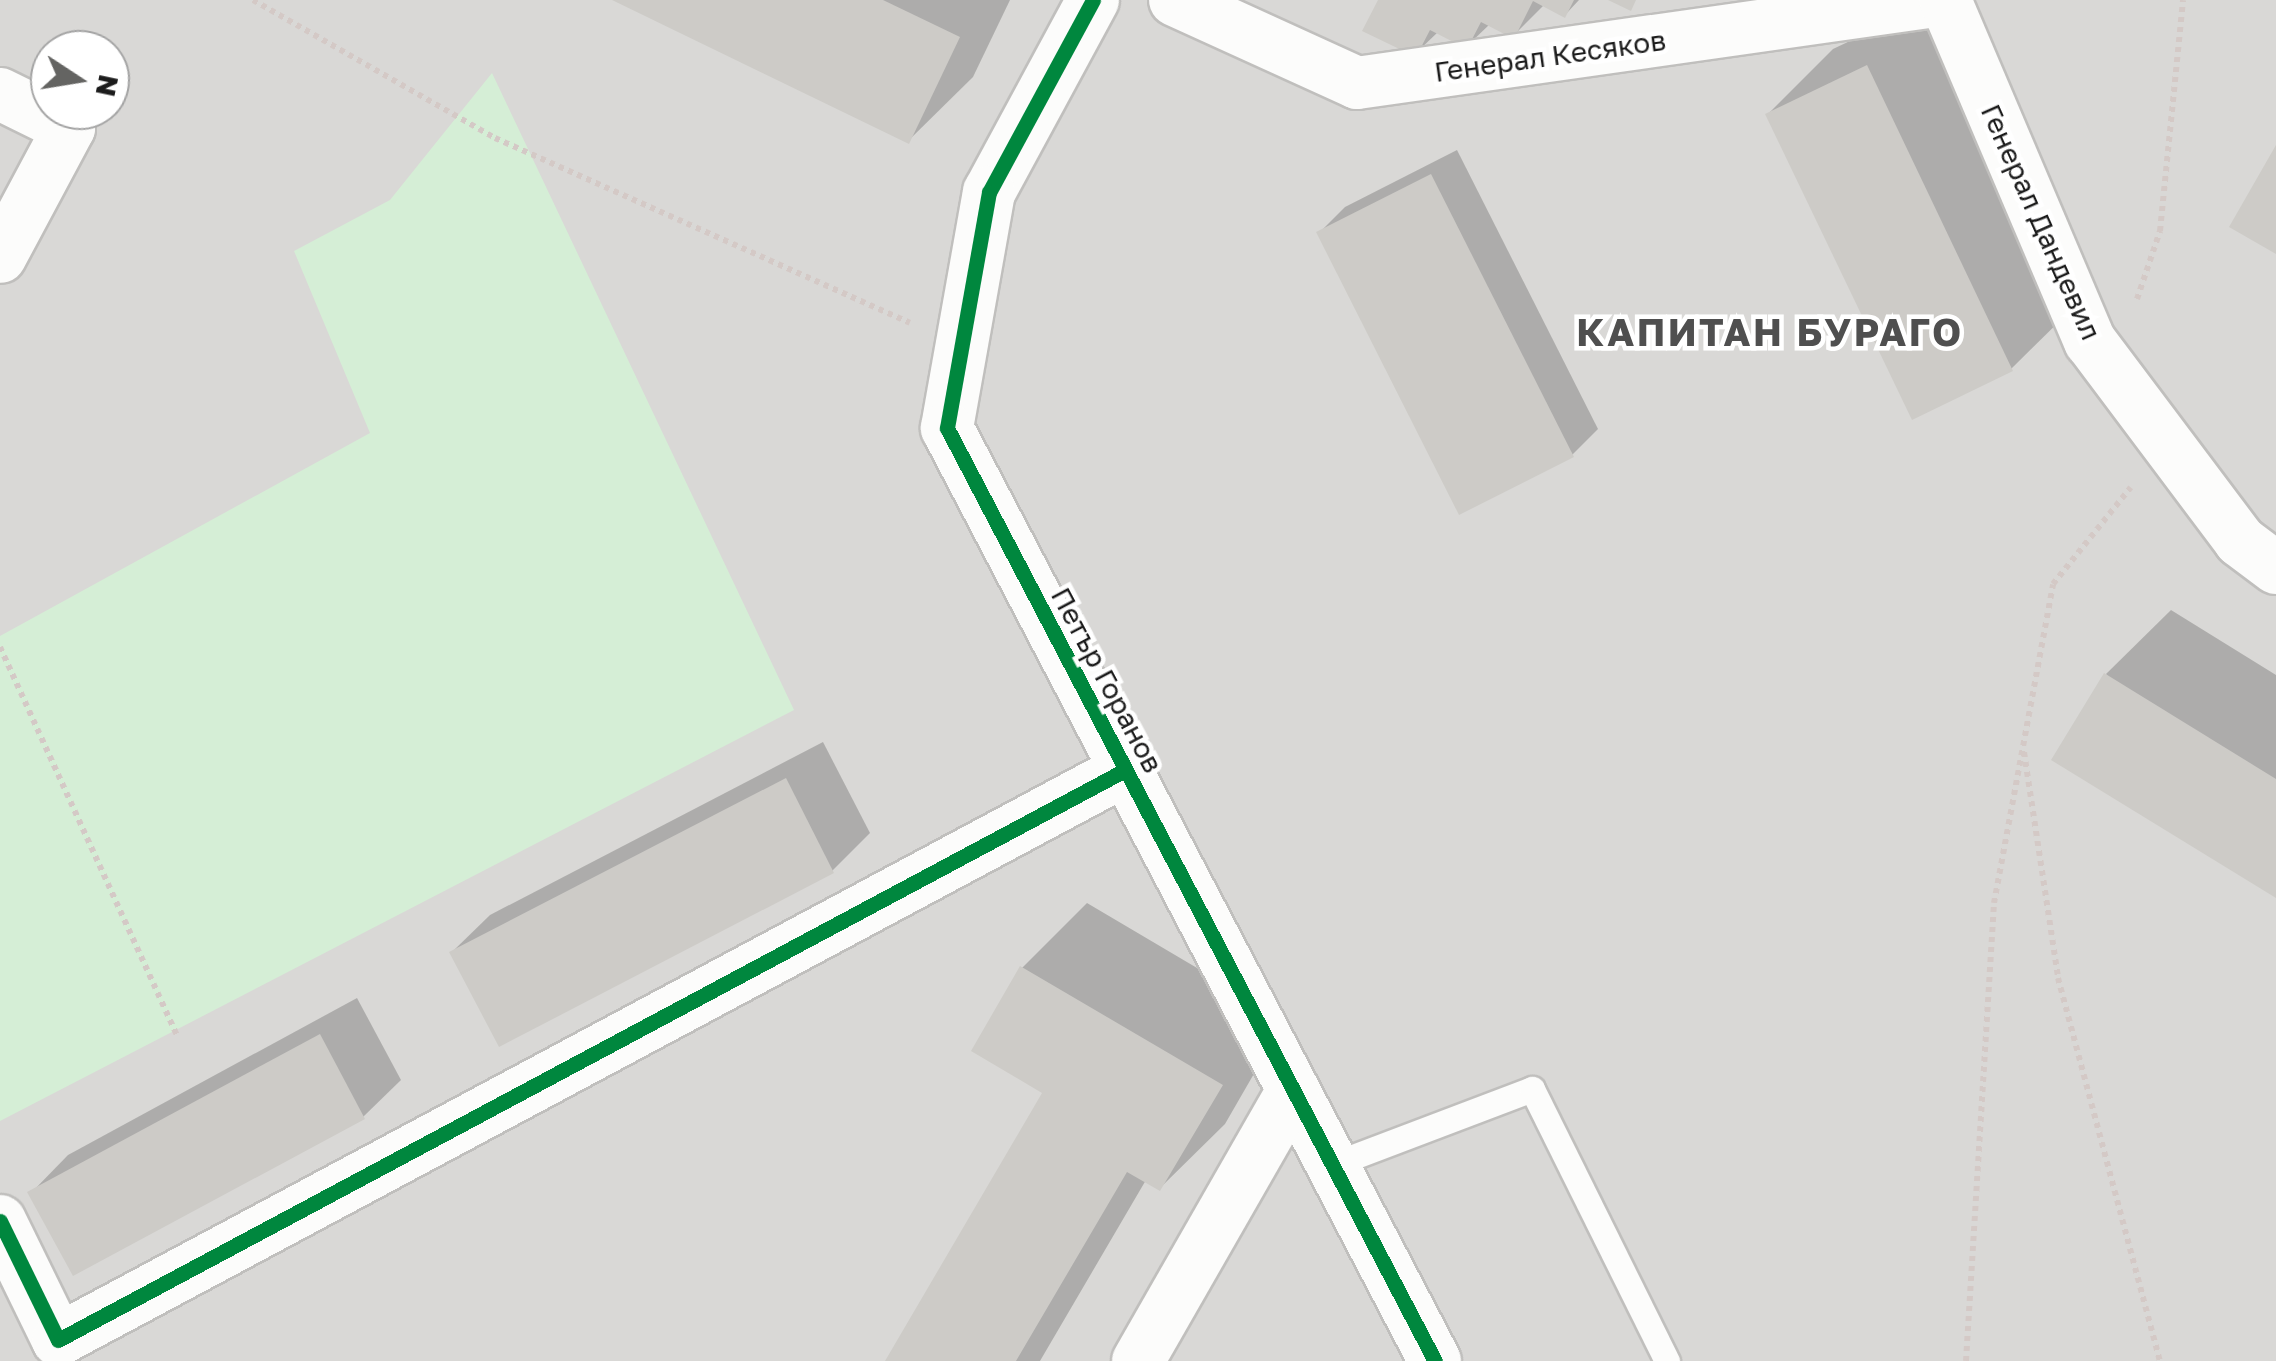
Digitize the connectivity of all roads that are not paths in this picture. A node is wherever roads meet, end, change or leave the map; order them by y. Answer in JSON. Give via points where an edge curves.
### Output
{"nodes":[{"id":1,"x":1093,"y":0,"type":"edge"},
{"id":2,"x":1175,"y":0,"type":"edge"},
{"id":3,"x":1944,"y":0,"type":"edge"},
{"id":4,"x":0,"y":94,"type":"edge"},
{"id":5,"x":0,"y":257,"type":"edge"},
{"id":6,"x":2276,"y":568,"type":"edge"},
{"id":7,"x":1126,"y":770,"type":"junction"},
{"id":8,"x":1293,"y":1090,"type":"junction"},
{"id":9,"x":1332,"y":1165,"type":"junction"},
{"id":10,"x":0,"y":1221,"type":"edge"},
{"id":11,"x":1138,"y":1361,"type":"edge"},
{"id":12,"x":1436,"y":1361,"type":"edge"},
{"id":13,"x":1667,"y":1361,"type":"edge"}],
"edges":[{"from":1,"to":7,"type":"street","name":"Петър Горанов","via":[[989,192],[947,428]]},
{"from":2,"to":3,"type":"street","name":"Генерал Кесяков","via":[[1357,83]]},
{"from":3,"to":6,"type":"street","name":"Генерал Дандевил","via":[[2090,341],[2240,541]]},
{"from":4,"to":5,"type":"street","via":[[69,128]]},
{"from":7,"to":8,"type":"street","name":"Петър Горанов"},
{"from":7,"to":10,"type":"street","via":[[58,1340]]},
{"from":8,"to":9,"type":"street","name":"Петър Горанов"},
{"from":8,"to":11,"type":"street"},
{"from":9,"to":12,"type":"street","name":"Петър Горанов"},
{"from":9,"to":13,"type":"lane","via":[[1532,1088]]}]}
